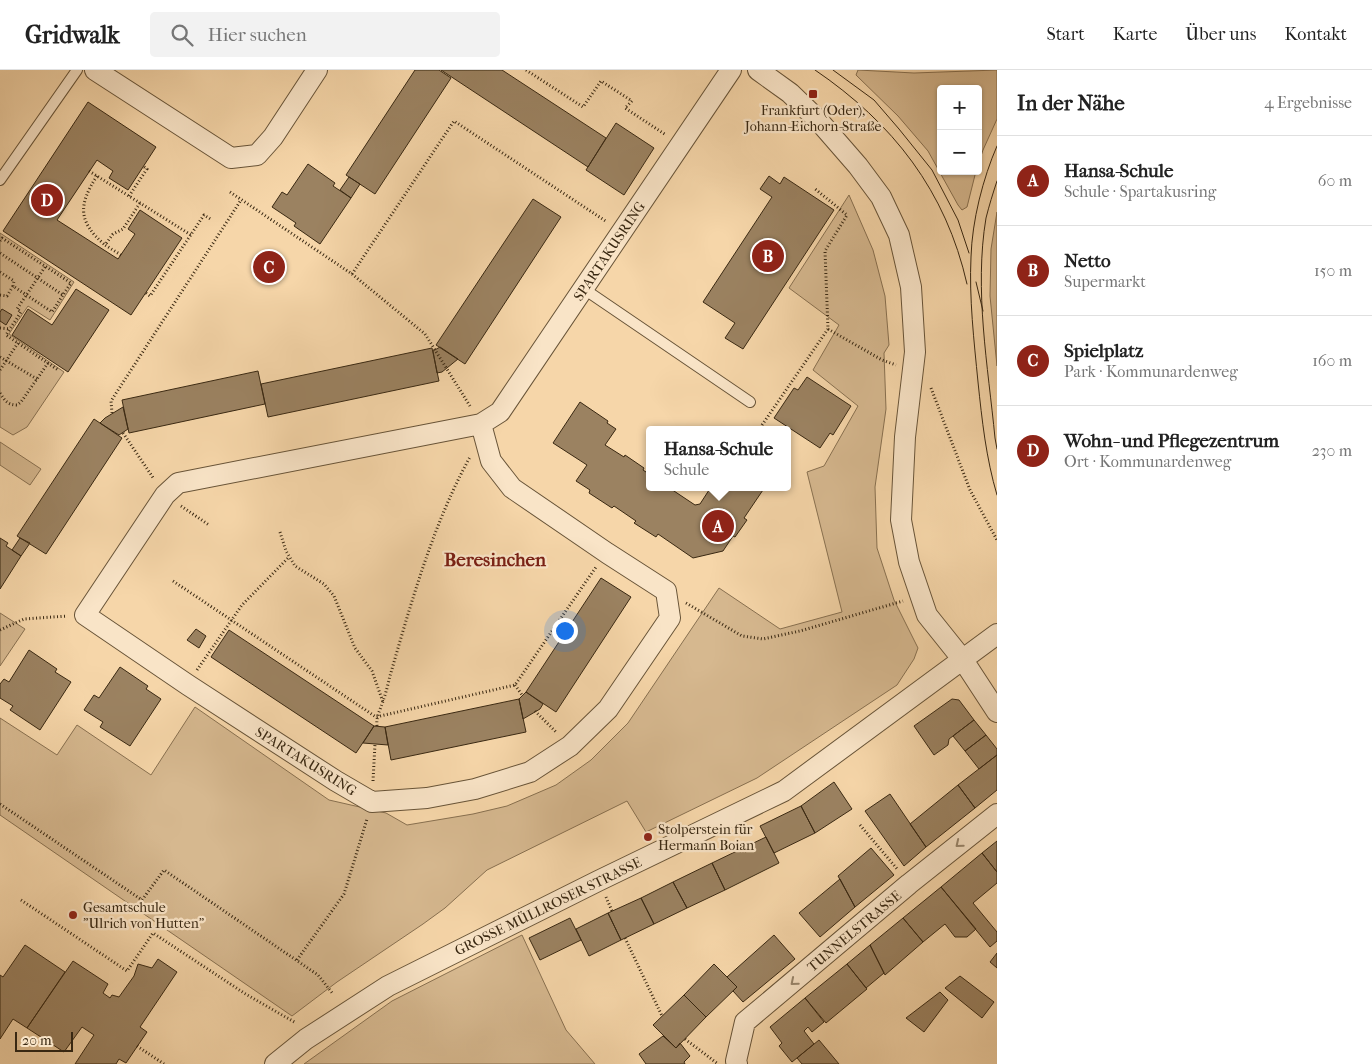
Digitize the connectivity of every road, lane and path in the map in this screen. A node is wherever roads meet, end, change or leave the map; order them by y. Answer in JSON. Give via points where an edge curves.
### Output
{"nodes":[{"id":1,"x":77,"y":70,"type":"edge"},
{"id":2,"x":94,"y":70,"type":"edge"},
{"id":3,"x":316,"y":70,"type":"edge"},
{"id":4,"x":526,"y":70,"type":"edge"},
{"id":5,"x":731,"y":70,"type":"edge"},
{"id":6,"x":758,"y":70,"type":"edge"},
{"id":7,"x":659,"y":130,"type":"dead end"},
{"id":8,"x":143,"y":166,"type":"dead end"},
{"id":9,"x":89,"y":171,"type":"dead end"},
{"id":10,"x":96,"y":176,"type":"junction"},
{"id":11,"x":0,"y":180,"type":"edge"},
{"id":12,"x":814,"y":188,"type":"dead end"},
{"id":13,"x":230,"y":192,"type":"dead end"},
{"id":14,"x":129,"y":196,"type":"junction"},
{"id":15,"x":241,"y":200,"type":"junction"},
{"id":16,"x":140,"y":203,"type":"junction"},
{"id":17,"x":212,"y":220,"type":"dead end"},
{"id":18,"x":622,"y":232,"type":"junction"},
{"id":19,"x":191,"y":235,"type":"junction"},
{"id":20,"x":1,"y":239,"type":"edge"},
{"id":21,"x":105,"y":244,"type":"junction"},
{"id":22,"x":0,"y":253,"type":"edge"},
{"id":23,"x":121,"y":255,"type":"dead end"},
{"id":24,"x":45,"y":267,"type":"junction"},
{"id":25,"x":0,"y":272,"type":"edge"},
{"id":26,"x":352,"y":274,"type":"junction"},
{"id":27,"x":38,"y":278,"type":"junction"},
{"id":28,"x":13,"y":286,"type":"junction"},
{"id":29,"x":584,"y":289,"type":"junction"},
{"id":30,"x":146,"y":293,"type":"dead end"},
{"id":31,"x":0,"y":295,"type":"edge"},
{"id":32,"x":26,"y":295,"type":"junction"},
{"id":33,"x":63,"y":295,"type":"junction"},
{"id":34,"x":0,"y":328,"type":"edge"},
{"id":35,"x":10,"y":329,"type":"junction"},
{"id":36,"x":828,"y":329,"type":"junction"},
{"id":37,"x":18,"y":343,"type":"junction"},
{"id":38,"x":0,"y":357,"type":"edge"},
{"id":39,"x":6,"y":360,"type":"junction"},
{"id":40,"x":48,"y":363,"type":"junction"},
{"id":41,"x":0,"y":370,"type":"edge"},
{"id":42,"x":58,"y":370,"type":"dead end"},
{"id":43,"x":913,"y":370,"type":"junction"},
{"id":44,"x":37,"y":379,"type":"junction"},
{"id":45,"x":0,"y":393,"type":"edge"},
{"id":46,"x":750,"y":402,"type":"dead end"},
{"id":47,"x":112,"y":414,"type":"dead end"},
{"id":48,"x":762,"y":425,"type":"dead end"},
{"id":49,"x":482,"y":428,"type":"junction"},
{"id":50,"x":123,"y":432,"type":"dead end"},
{"id":51,"x":165,"y":495,"type":"junction"},
{"id":52,"x":209,"y":525,"type":"dead end"},
{"id":53,"x":280,"y":532,"type":"dead end"},
{"id":54,"x":997,"y":540,"type":"edge"},
{"id":55,"x":606,"y":552,"type":"junction"},
{"id":56,"x":289,"y":557,"type":"junction"},
{"id":57,"x":173,"y":581,"type":"dead end"},
{"id":58,"x":666,"y":591,"type":"junction"},
{"id":59,"x":920,"y":596,"type":"junction"},
{"id":60,"x":85,"y":615,"type":"junction"},
{"id":61,"x":231,"y":619,"type":"junction"},
{"id":62,"x":0,"y":630,"type":"edge"},
{"id":63,"x":997,"y":634,"type":"edge"},
{"id":64,"x":963,"y":660,"type":"junction"},
{"id":65,"x":188,"y":685,"type":"junction"},
{"id":66,"x":515,"y":685,"type":"junction"},
{"id":67,"x":522,"y":695,"type":"dead end"},
{"id":68,"x":383,"y":702,"type":"junction"},
{"id":69,"x":535,"y":711,"type":"dead end"},
{"id":70,"x":997,"y":712,"type":"edge"},
{"id":71,"x":376,"y":717,"type":"junction"},
{"id":72,"x":376,"y":726,"type":"dead end"},
{"id":73,"x":375,"y":744,"type":"dead end"},
{"id":74,"x":570,"y":746,"type":"junction"},
{"id":75,"x":372,"y":802,"type":"junction"},
{"id":76,"x":0,"y":804,"type":"edge"},
{"id":77,"x":997,"y":814,"type":"edge"},
{"id":78,"x":860,"y":825,"type":"dead end"},
{"id":79,"x":909,"y":884,"type":"junction"},
{"id":80,"x":21,"y":900,"type":"dead end"},
{"id":81,"x":625,"y":938,"type":"dead end"},
{"id":82,"x":297,"y":960,"type":"junction"},
{"id":83,"x":333,"y":994,"type":"dead end"},
{"id":84,"x":662,"y":1016,"type":"dead end"},
{"id":85,"x":296,"y":1022,"type":"dead end"},
{"id":86,"x":685,"y":1039,"type":"dead end"},
{"id":87,"x":137,"y":1046,"type":"dead end"},
{"id":88,"x":164,"y":1064,"type":"edge"},
{"id":89,"x":275,"y":1064,"type":"edge"},
{"id":90,"x":718,"y":1064,"type":"edge"},
{"id":91,"x":737,"y":1064,"type":"edge"}],
"edges":[{"from":1,"to":11,"type":"lane"},
{"from":2,"to":3,"type":"street","via":[[231,158],[257,155],[273,137]]},
{"from":4,"to":7,"type":"path","via":[[583,108],[601,80],[632,101],[625,108]]},
{"from":5,"to":18,"type":"street","name":"SPARTAKUSRING"},
{"from":6,"to":43,"type":"street","via":[[790,93],[818,120],[881,197],[899,235],[911,287]]},
{"from":8,"to":14,"type":"path","via":[[147,169]]},
{"from":9,"to":10,"type":"path"},
{"from":10,"to":14,"type":"path"},
{"from":10,"to":21,"type":"path","via":[[84,199],[84,212],[88,226]]},
{"from":12,"to":36,"type":"path","via":[[847,215],[825,252]]},
{"from":13,"to":15,"type":"path"},
{"from":14,"to":16,"type":"path"},
{"from":15,"to":26,"type":"path"},
{"from":15,"to":47,"type":"path","via":[[111,401]]},
{"from":16,"to":19,"type":"path"},
{"from":16,"to":21,"type":"path","via":[[123,229],[113,234]]},
{"from":17,"to":19,"type":"path","via":[[204,215]]},
{"from":18,"to":26,"type":"path","via":[[454,121]]},
{"from":18,"to":29,"type":"street","name":"SPARTAKUSRING"},
{"from":19,"to":30,"type":"path","via":[[150,296]]},
{"from":20,"to":24,"type":"path"},
{"from":21,"to":23,"type":"path"},
{"from":22,"to":27,"type":"path"},
{"from":24,"to":27,"type":"path"},
{"from":24,"to":33,"type":"path","via":[[71,283]]},
{"from":25,"to":28,"type":"path","via":[[14,281]]},
{"from":26,"to":49,"type":"path","via":[[425,334]]},
{"from":27,"to":32,"type":"path"},
{"from":27,"to":33,"type":"path"},
{"from":28,"to":31,"type":"path","via":[[7,296]]},
{"from":28,"to":32,"type":"path"},
{"from":29,"to":46,"type":"lane"},
{"from":29,"to":49,"type":"street","name":"SPARTAKUSRING","via":[[500,412]]},
{"from":32,"to":33,"type":"path","via":[[52,312]]},
{"from":32,"to":35,"type":"path","via":[[17,309],[21,312]]},
{"from":34,"to":35,"type":"path"},
{"from":35,"to":37,"type":"path","via":[[6,335]]},
{"from":36,"to":43,"type":"path","via":[[882,360]]},
{"from":36,"to":48,"type":"path"},
{"from":37,"to":39,"type":"path"},
{"from":37,"to":40,"type":"path"},
{"from":38,"to":39,"type":"path"},
{"from":39,"to":41,"type":"path"},
{"from":39,"to":44,"type":"path"},
{"from":40,"to":42,"type":"path"},
{"from":40,"to":44,"type":"path"},
{"from":43,"to":54,"type":"path","via":[[931,388],[970,490]]},
{"from":43,"to":59,"type":"street","via":[[905,436],[901,520]]},
{"from":44,"to":45,"type":"path","via":[[17,405],[10,405]]},
{"from":49,"to":51,"type":"street","name":"SPARTAKUSRING","via":[[178,483]]},
{"from":49,"to":55,"type":"street","via":[[491,461],[512,488]]},
{"from":49,"to":68,"type":"path","via":[[435,535]]},
{"from":50,"to":51,"type":"path"},
{"from":51,"to":52,"type":"path"},
{"from":51,"to":60,"type":"street","name":"SPARTAKUSRING"},
{"from":53,"to":56,"type":"path"},
{"from":55,"to":58,"type":"street"},
{"from":55,"to":66,"type":"path"},
{"from":56,"to":61,"type":"path"},
{"from":56,"to":68,"type":"path","via":[[295,566],[324,584],[334,596],[355,648],[372,671]]},
{"from":57,"to":61,"type":"path"},
{"from":58,"to":59,"type":"path","via":[[742,636],[763,640]]},
{"from":58,"to":74,"type":"street","name":"SPARTAKUSRING","via":[[670,618],[608,709]]},
{"from":59,"to":64,"type":"street","via":[[927,615]]},
{"from":60,"to":62,"type":"path","via":[[24,619]]},
{"from":60,"to":65,"type":"street","name":"SPARTAKUSRING"},
{"from":61,"to":65,"type":"path"},
{"from":61,"to":71,"type":"path"},
{"from":63,"to":64,"type":"street","name":"GROSSE MÜLLROSER STRASSE"},
{"from":64,"to":70,"type":"street"},
{"from":64,"to":89,"type":"street","name":"GROSSE MÜLLROSER STRASSE","via":[[784,791],[388,986],[306,1039]]},
{"from":65,"to":75,"type":"street","name":"SPARTAKUSRING"},
{"from":66,"to":67,"type":"path"},
{"from":66,"to":71,"type":"path"},
{"from":68,"to":71,"type":"path"},
{"from":69,"to":74,"type":"path"},
{"from":71,"to":72,"type":"path"},
{"from":73,"to":75,"type":"path"},
{"from":74,"to":75,"type":"street","name":"SPARTAKUSRING","via":[[530,772],[475,789],[427,798]]},
{"from":75,"to":82,"type":"path","via":[[344,894]]},
{"from":76,"to":82,"type":"path","via":[[142,900],[164,870]]},
{"from":77,"to":79,"type":"street","name":"TUNNELSTRASSE","one_way":true},
{"from":78,"to":79,"type":"path"},
{"from":79,"to":91,"type":"street","name":"TUNNELSTRASSE","one_way":true,"via":[[745,1022]]},
{"from":80,"to":85,"type":"path","via":[[127,972],[153,933],[244,993]]},
{"from":81,"to":84,"type":"path"},
{"from":82,"to":83,"type":"path","via":[[318,975]]},
{"from":86,"to":90,"type":"path"},
{"from":87,"to":88,"type":"path"}]}
